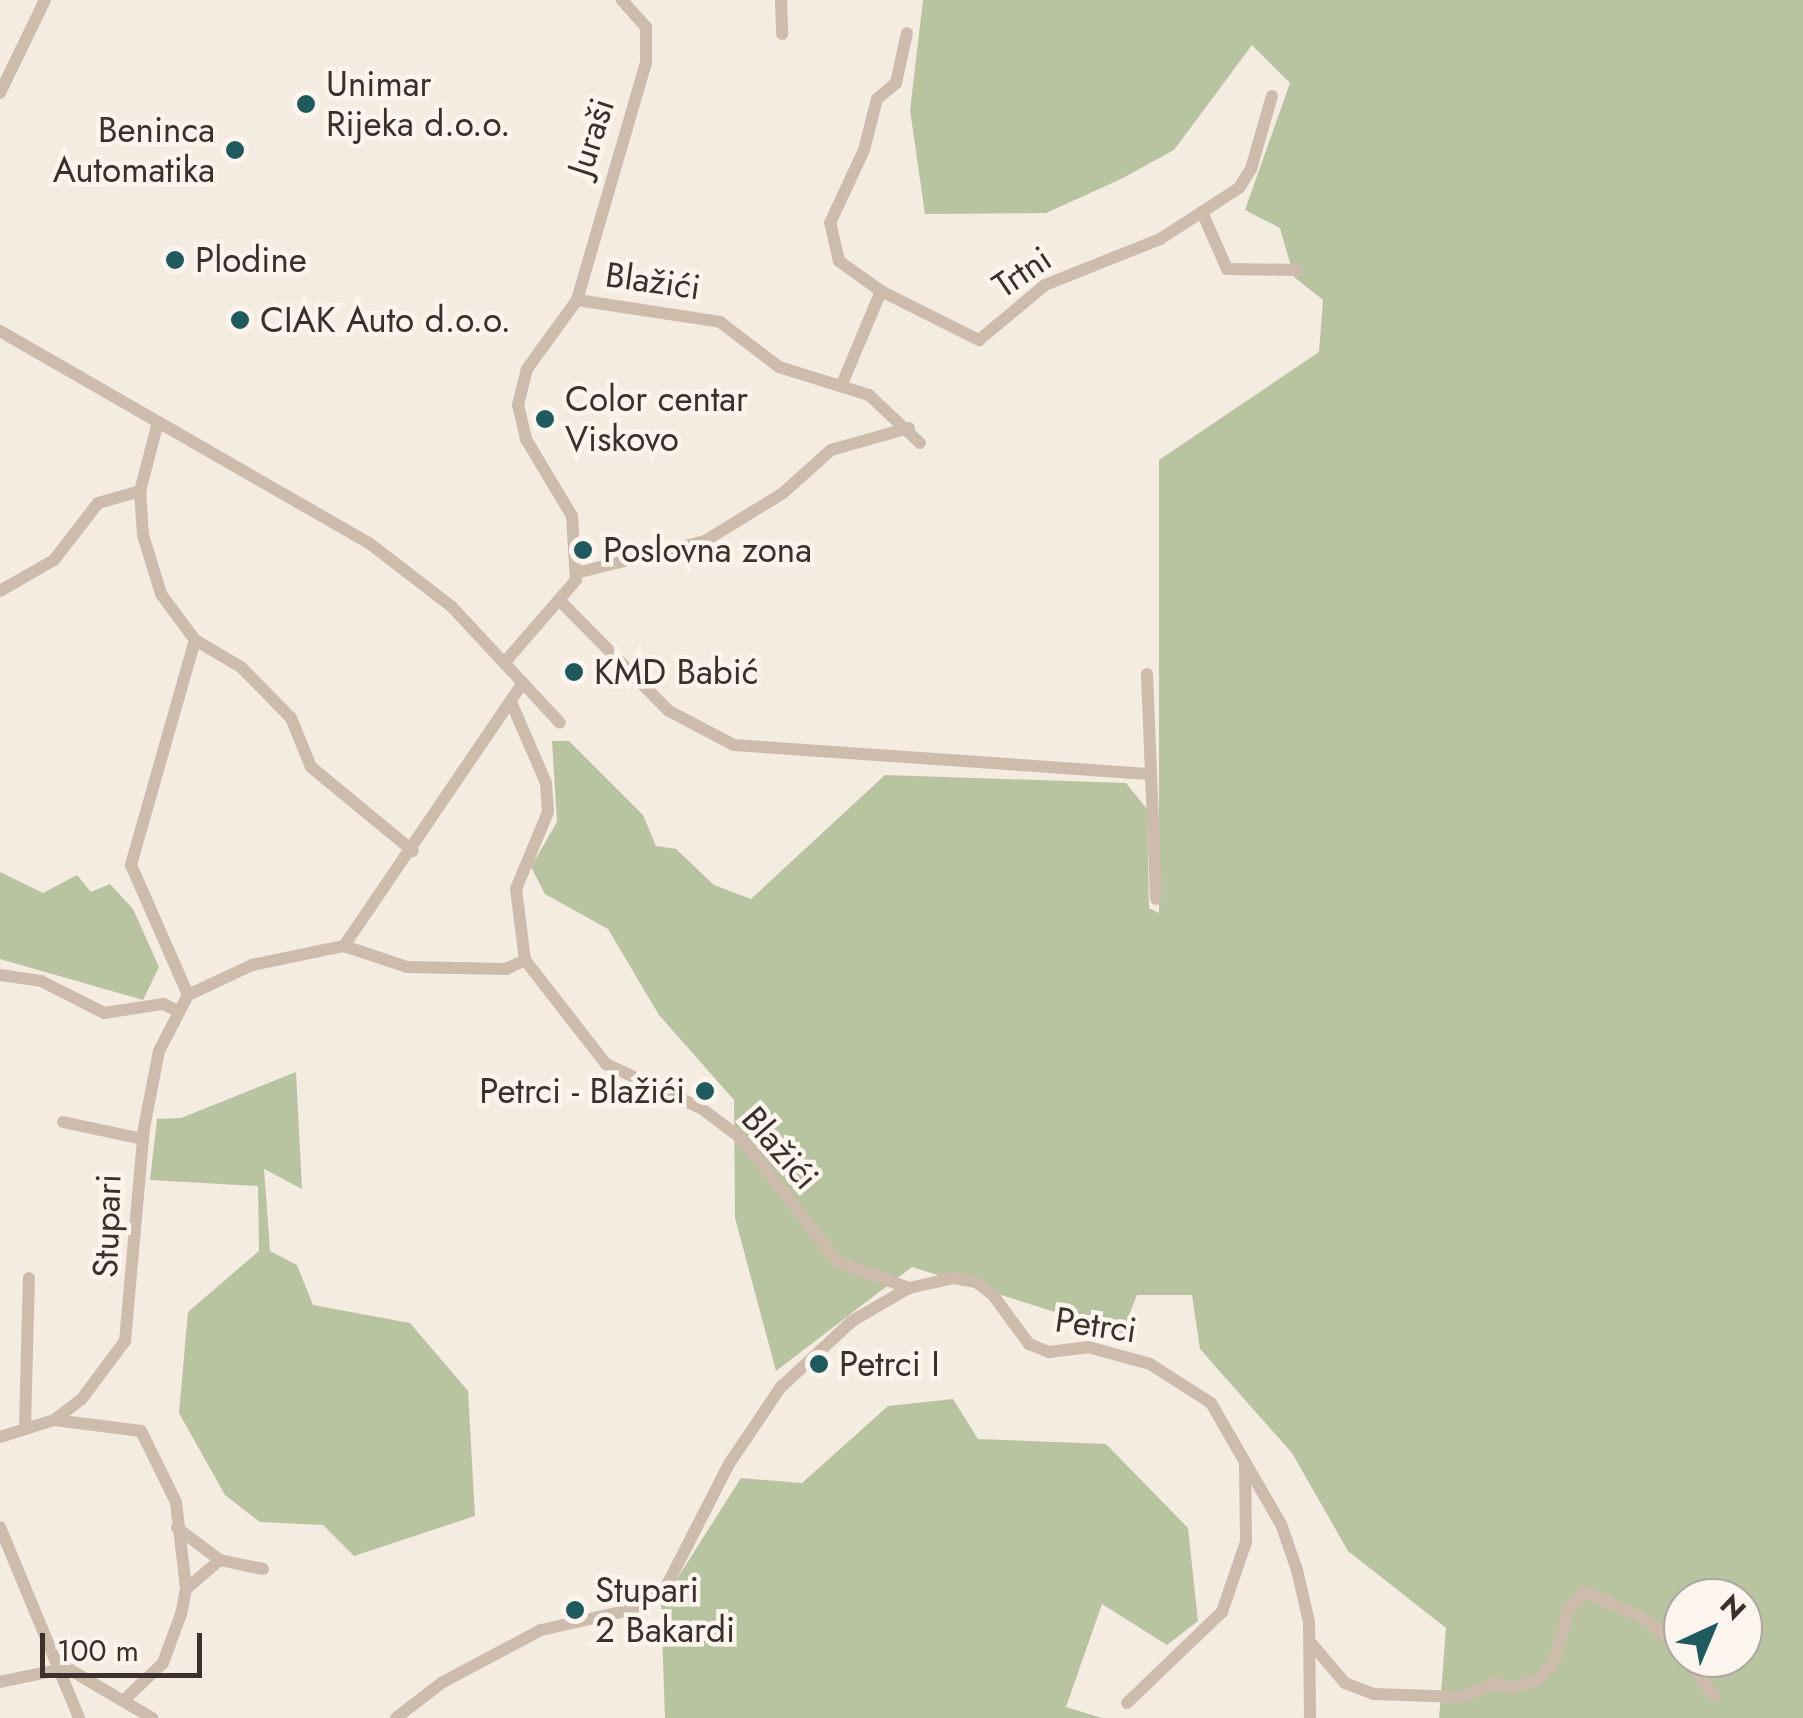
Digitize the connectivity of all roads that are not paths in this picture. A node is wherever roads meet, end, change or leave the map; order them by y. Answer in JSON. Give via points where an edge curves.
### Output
{"nodes":[{"id":1,"x":45,"y":0,"type":"edge"},
{"id":2,"x":781,"y":0,"type":"edge"},
{"id":3,"x":628,"y":2,"type":"edge"},
{"id":4,"x":907,"y":33,"type":"dead end"},
{"id":5,"x":782,"y":34,"type":"dead end"},
{"id":6,"x":0,"y":93,"type":"edge"},
{"id":7,"x":1272,"y":96,"type":"dead end"},
{"id":8,"x":1202,"y":212,"type":"junction"},
{"id":9,"x":1297,"y":270,"type":"dead end"},
{"id":10,"x":882,"y":291,"type":"junction"},
{"id":11,"x":576,"y":300,"type":"junction"},
{"id":12,"x":0,"y":331,"type":"edge"},
{"id":13,"x":842,"y":384,"type":"junction"},
{"id":14,"x":158,"y":422,"type":"junction"},
{"id":15,"x":909,"y":428,"type":"junction"},
{"id":16,"x":920,"y":443,"type":"dead end"},
{"id":17,"x":140,"y":491,"type":"junction"},
{"id":18,"x":576,"y":574,"type":"junction"},
{"id":19,"x":0,"y":591,"type":"edge"},
{"id":20,"x":562,"y":603,"type":"junction"},
{"id":21,"x":195,"y":640,"type":"junction"},
{"id":22,"x":505,"y":662,"type":"junction"},
{"id":23,"x":1146,"y":674,"type":"dead end"},
{"id":24,"x":523,"y":683,"type":"junction"},
{"id":25,"x":511,"y":702,"type":"junction"},
{"id":26,"x":560,"y":723,"type":"dead end"},
{"id":27,"x":1151,"y":774,"type":"junction"},
{"id":28,"x":413,"y":852,"type":"junction"},
{"id":29,"x":1156,"y":898,"type":"dead end"},
{"id":30,"x":344,"y":946,"type":"junction"},
{"id":31,"x":526,"y":960,"type":"junction"},
{"id":32,"x":2,"y":978,"type":"edge"},
{"id":33,"x":188,"y":995,"type":"junction"},
{"id":34,"x":176,"y":1010,"type":"junction"},
{"id":35,"x":63,"y":1122,"type":"dead end"},
{"id":36,"x":142,"y":1138,"type":"junction"},
{"id":37,"x":29,"y":1278,"type":"dead end"},
{"id":38,"x":909,"y":1288,"type":"junction"},
{"id":39,"x":54,"y":1420,"type":"junction"},
{"id":40,"x":25,"y":1428,"type":"junction"},
{"id":41,"x":0,"y":1437,"type":"edge"},
{"id":42,"x":1245,"y":1462,"type":"junction"},
{"id":43,"x":0,"y":1527,"type":"edge"},
{"id":44,"x":178,"y":1528,"type":"junction"},
{"id":45,"x":220,"y":1560,"type":"junction"},
{"id":46,"x":264,"y":1569,"type":"dead end"},
{"id":47,"x":186,"y":1589,"type":"junction"},
{"id":48,"x":1663,"y":1635,"type":"edge"},
{"id":49,"x":1310,"y":1642,"type":"junction"},
{"id":50,"x":56,"y":1668,"type":"junction"},
{"id":51,"x":1701,"y":1678,"type":"edge"},
{"id":52,"x":0,"y":1682,"type":"edge"},
{"id":53,"x":1713,"y":1696,"type":"dead end"},
{"id":54,"x":123,"y":1701,"type":"junction"},
{"id":55,"x":1126,"y":1703,"type":"dead end"},
{"id":56,"x":79,"y":1718,"type":"edge"},
{"id":57,"x":152,"y":1718,"type":"edge"},
{"id":58,"x":396,"y":1718,"type":"edge"},
{"id":59,"x":1310,"y":1718,"type":"edge"}],
"edges":[{"from":1,"to":6,"type":"street"},
{"from":2,"to":5,"type":"street"},
{"from":3,"to":11,"type":"street","name":"Juraši","via":[[650,38],[646,63]]},
{"from":4,"to":10,"type":"street","name":"Trtni","via":[[896,83],[877,99],[864,150],[830,223],[839,261]]},
{"from":7,"to":8,"type":"street","name":"Trtni","via":[[1251,169],[1239,188]]},
{"from":8,"to":9,"type":"street","via":[[1227,269]]},
{"from":8,"to":10,"type":"street","name":"Trtni","via":[[1160,239],[1045,285],[980,340]]},
{"from":10,"to":13,"type":"street"},
{"from":11,"to":13,"type":"street","name":"Blažići","via":[[700,316],[780,367]]},
{"from":11,"to":18,"type":"street","name":"Blažići","via":[[527,369],[518,406],[526,439],[572,516]]},
{"from":12,"to":14,"type":"street"},
{"from":13,"to":15,"type":"street","name":"Blažići"},
{"from":14,"to":17,"type":"street"},
{"from":14,"to":22,"type":"street","via":[[369,543],[452,607]]},
{"from":15,"to":16,"type":"street","name":"Blažići"},
{"from":15,"to":18,"type":"street","via":[[832,450],[782,492],[704,541]]},
{"from":17,"to":19,"type":"street","via":[[98,503],[54,560]]},
{"from":17,"to":21,"type":"street","via":[[149,562]]},
{"from":18,"to":20,"type":"street","name":"Blažići"},
{"from":20,"to":22,"type":"street","name":"Blažići"},
{"from":20,"to":27,"type":"street","via":[[669,711],[734,745]]},
{"from":21,"to":28,"type":"street","via":[[242,667],[292,718],[310,767]]},
{"from":21,"to":33,"type":"street","via":[[131,865]]},
{"from":22,"to":24,"type":"street"},
{"from":23,"to":27,"type":"street"},
{"from":24,"to":25,"type":"street"},
{"from":24,"to":26,"type":"street"},
{"from":25,"to":28,"type":"street"},
{"from":25,"to":31,"type":"street","name":"Blažići","via":[[546,784],[548,812],[516,889]]},
{"from":27,"to":29,"type":"street"},
{"from":28,"to":30,"type":"street"},
{"from":30,"to":31,"type":"street","via":[[407,968],[506,969]]},
{"from":30,"to":33,"type":"street","via":[[252,964]]},
{"from":31,"to":38,"type":"street","name":"Blažići","via":[[606,1064],[701,1108],[742,1139],[838,1262]]},
{"from":32,"to":34,"type":"street","via":[[41,981],[104,1013],[163,1004]]},
{"from":33,"to":34,"type":"street"},
{"from":34,"to":36,"type":"street","name":"Stupari","via":[[158,1052]]},
{"from":35,"to":36,"type":"street"},
{"from":36,"to":39,"type":"street","name":"Stupari","via":[[125,1341],[105,1374]]},
{"from":37,"to":40,"type":"street"},
{"from":38,"to":42,"type":"street","name":"Petrci","via":[[976,1282],[1029,1344],[1049,1352],[1088,1347],[1193,1384]]},
{"from":38,"to":58,"type":"street","name":"Petrci","via":[[816,1351],[729,1464],[665,1589],[634,1610],[541,1630],[443,1682]]},
{"from":39,"to":40,"type":"street","name":"Stupari"},
{"from":39,"to":44,"type":"street","name":"Stupari","via":[[141,1432],[176,1502]]},
{"from":40,"to":41,"type":"street","name":"Stupari"},
{"from":42,"to":49,"type":"street","name":"Petrci","via":[[1281,1524]]},
{"from":42,"to":55,"type":"street","via":[[1246,1542],[1222,1612]]},
{"from":43,"to":50,"type":"street"},
{"from":44,"to":45,"type":"street"},
{"from":44,"to":47,"type":"street","name":"Stupari"},
{"from":45,"to":46,"type":"street"},
{"from":45,"to":47,"type":"street"},
{"from":47,"to":54,"type":"street","name":"Stupari","via":[[163,1663]]},
{"from":48,"to":49,"type":"street","via":[[1585,1592],[1568,1610],[1555,1660],[1538,1680],[1514,1688],[1494,1684],[1463,1697],[1374,1694],[1344,1683]]},
{"from":49,"to":59,"type":"street","name":"Petrci"},
{"from":50,"to":52,"type":"street"},
{"from":50,"to":54,"type":"street","via":[[76,1671]]},
{"from":50,"to":56,"type":"street"},
{"from":51,"to":53,"type":"street"},
{"from":54,"to":57,"type":"street"}]}
